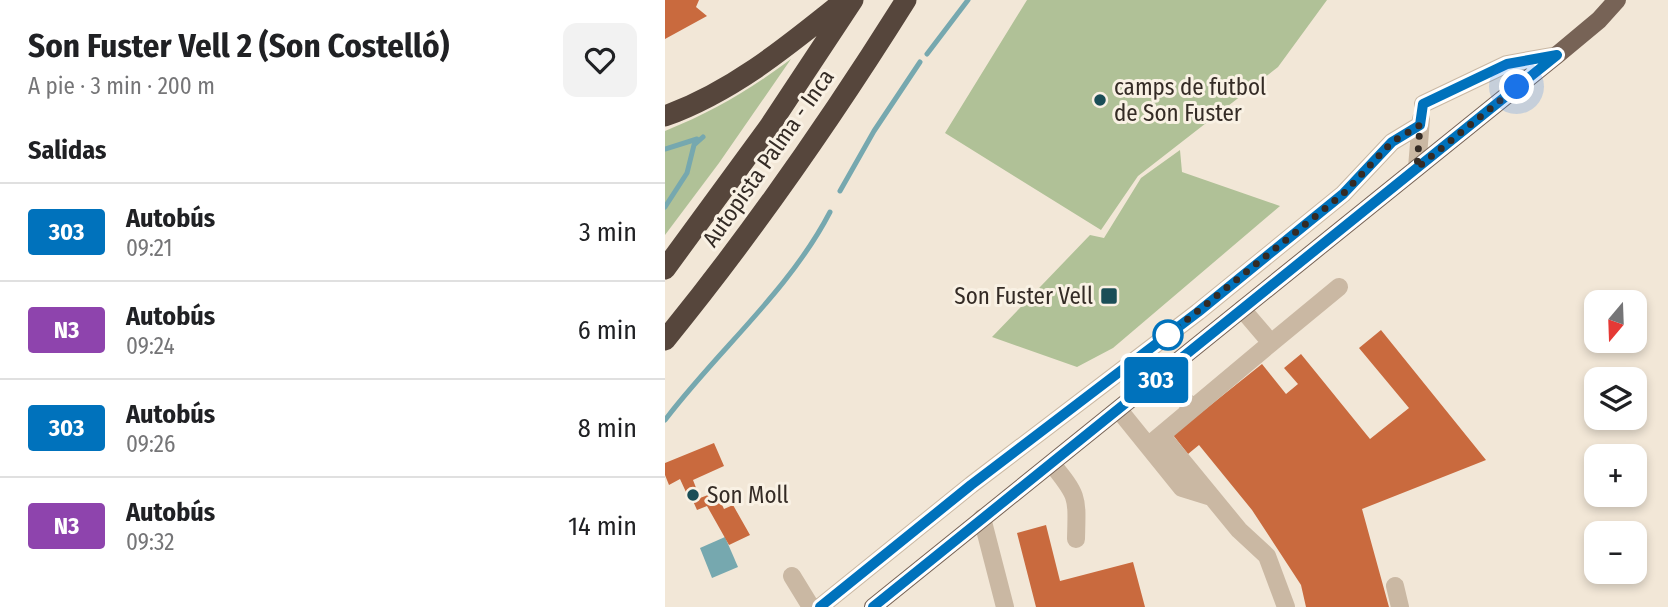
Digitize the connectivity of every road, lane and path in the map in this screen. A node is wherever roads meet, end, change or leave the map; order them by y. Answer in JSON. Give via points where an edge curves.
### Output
{"nodes":[{"id":1,"x":845,"y":0,"type":"edge"},
{"id":2,"x":853,"y":0,"type":"edge"},
{"id":3,"x":906,"y":0,"type":"edge"},
{"id":4,"x":1617,"y":0,"type":"edge"},
{"id":5,"x":1557,"y":55,"type":"junction"},
{"id":6,"x":665,"y":116,"type":"edge"},
{"id":7,"x":1420,"y":125,"type":"junction"},
{"id":8,"x":1417,"y":168,"type":"junction"},
{"id":9,"x":665,"y":269,"type":"edge"},
{"id":10,"x":1339,"y":287,"type":"dead end"},
{"id":11,"x":1242,"y":309,"type":"junction"},
{"id":12,"x":665,"y":340,"type":"edge"},
{"id":13,"x":1271,"y":343,"type":"junction"},
{"id":14,"x":1164,"y":373,"type":"junction"},
{"id":15,"x":1192,"y":409,"type":"junction"},
{"id":16,"x":1119,"y":410,"type":"junction"},
{"id":17,"x":1154,"y":441,"type":"junction"},
{"id":18,"x":1052,"y":464,"type":"junction"},
{"id":19,"x":982,"y":518,"type":"junction"},
{"id":20,"x":1076,"y":540,"type":"dead end"},
{"id":21,"x":792,"y":576,"type":"dead end"},
{"id":22,"x":1395,"y":586,"type":"dead end"},
{"id":23,"x":811,"y":607,"type":"edge"},
{"id":24,"x":820,"y":607,"type":"edge"},
{"id":25,"x":873,"y":607,"type":"edge"},
{"id":26,"x":1005,"y":607,"type":"edge"},
{"id":27,"x":1286,"y":607,"type":"edge"},
{"id":28,"x":1400,"y":607,"type":"edge"}],
"edges":[{"from":1,"to":6,"type":"highway","via":[[744,77]]},
{"from":2,"to":9,"type":"highway","name":"Autopista Palma - Inca","via":[[769,127]]},
{"from":3,"to":12,"type":"highway","name":"Autopista Palma - Inca","via":[[763,214]]},
{"from":4,"to":5,"type":"main road"},
{"from":5,"to":7,"type":"street","via":[[1507,64],[1424,98]]},
{"from":5,"to":8,"type":"main road"},
{"from":7,"to":8,"type":"street"},
{"from":7,"to":24,"type":"street","via":[[1392,142],[1343,194],[1198,312]]},
{"from":8,"to":11,"type":"main road"},
{"from":10,"to":13,"type":"street"},
{"from":11,"to":13,"type":"street"},
{"from":11,"to":14,"type":"main road"},
{"from":13,"to":15,"type":"street"},
{"from":14,"to":15,"type":"street"},
{"from":14,"to":16,"type":"main road"},
{"from":15,"to":17,"type":"street"},
{"from":16,"to":17,"type":"street"},
{"from":16,"to":18,"type":"main road"},
{"from":17,"to":27,"type":"street","via":[[1267,556]]},
{"from":18,"to":19,"type":"main road"},
{"from":18,"to":20,"type":"street","via":[[1077,500]]},
{"from":19,"to":25,"type":"main road"},
{"from":19,"to":26,"type":"street"},
{"from":21,"to":23,"type":"street"},
{"from":22,"to":28,"type":"street"}]}
